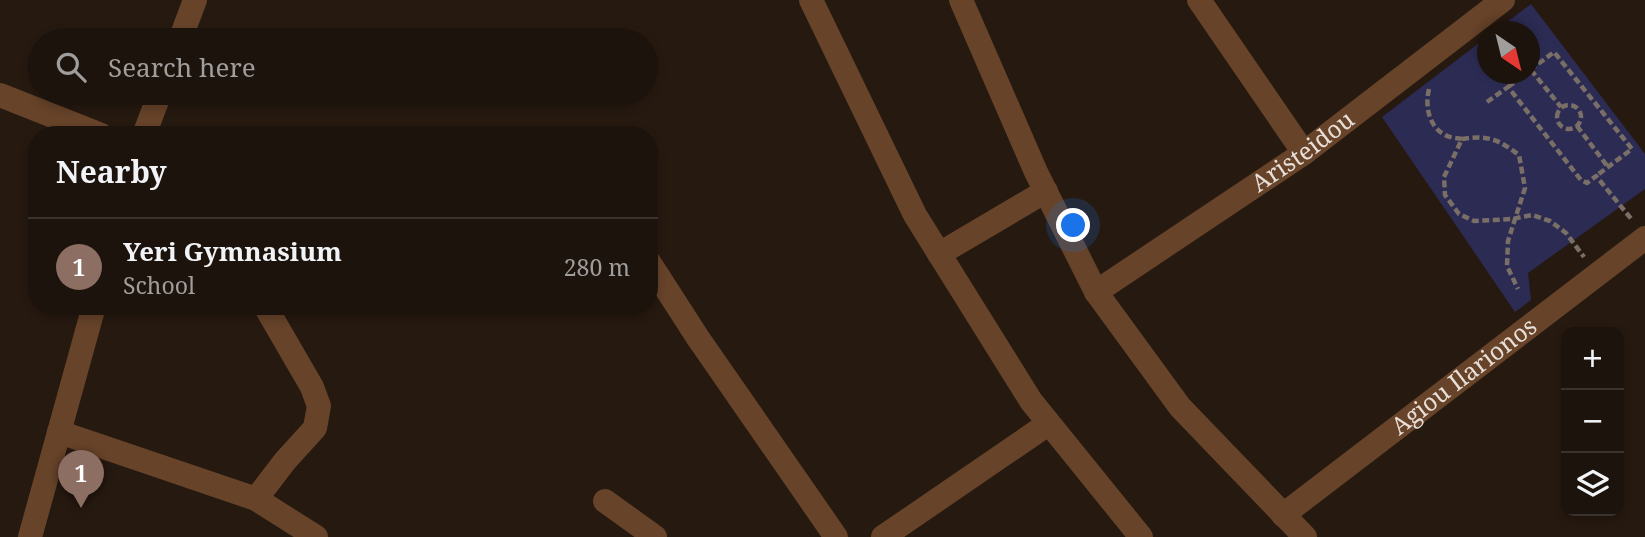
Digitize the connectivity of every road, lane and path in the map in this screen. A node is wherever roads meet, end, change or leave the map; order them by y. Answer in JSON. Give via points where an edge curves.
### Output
{"nodes":[{"id":1,"x":195,"y":0,"type":"edge"},
{"id":2,"x":811,"y":0,"type":"edge"},
{"id":3,"x":961,"y":0,"type":"edge"},
{"id":4,"x":1199,"y":0,"type":"edge"},
{"id":5,"x":1503,"y":0,"type":"edge"},
{"id":6,"x":184,"y":28,"type":"edge"},
{"id":7,"x":1427,"y":57,"type":"junction"},
{"id":8,"x":1540,"y":63,"type":"edge"},
{"id":9,"x":1540,"y":83,"type":"edge"},
{"id":10,"x":1512,"y":84,"type":"edge"},
{"id":11,"x":1508,"y":87,"type":"junction"},
{"id":12,"x":0,"y":96,"type":"edge"},
{"id":13,"x":1487,"y":102,"type":"dead end"},
{"id":14,"x":155,"y":105,"type":"edge"},
{"id":15,"x":1561,"y":107,"type":"junction"},
{"id":16,"x":78,"y":126,"type":"edge"},
{"id":17,"x":147,"y":126,"type":"edge"},
{"id":18,"x":1577,"y":126,"type":"junction"},
{"id":19,"x":1462,"y":139,"type":"junction"},
{"id":20,"x":1304,"y":153,"type":"junction"},
{"id":21,"x":1608,"y":167,"type":"junction"},
{"id":22,"x":1596,"y":176,"type":"junction"},
{"id":23,"x":1046,"y":191,"type":"junction"},
{"id":24,"x":1516,"y":218,"type":"junction"},
{"id":25,"x":1641,"y":232,"type":"edge"},
{"id":26,"x":939,"y":254,"type":"junction"},
{"id":27,"x":1597,"y":274,"type":"junction"},
{"id":28,"x":658,"y":276,"type":"edge"},
{"id":29,"x":1518,"y":289,"type":"dead end"},
{"id":30,"x":1096,"y":292,"type":"junction"},
{"id":31,"x":92,"y":315,"type":"edge"},
{"id":32,"x":270,"y":315,"type":"edge"},
{"id":33,"x":1048,"y":424,"type":"junction"},
{"id":34,"x":59,"y":432,"type":"junction"},
{"id":35,"x":256,"y":499,"type":"junction"},
{"id":36,"x":605,"y":501,"type":"dead end"},
{"id":37,"x":1283,"y":515,"type":"junction"},
{"id":38,"x":30,"y":537,"type":"edge"},
{"id":39,"x":316,"y":537,"type":"edge"},
{"id":40,"x":655,"y":537,"type":"edge"},
{"id":41,"x":836,"y":537,"type":"edge"},
{"id":42,"x":883,"y":537,"type":"edge"},
{"id":43,"x":1141,"y":537,"type":"edge"},
{"id":44,"x":1305,"y":537,"type":"edge"}],
"edges":[{"from":1,"to":6,"type":"street"},
{"from":2,"to":26,"type":"street","via":[[915,215]]},
{"from":3,"to":23,"type":"street"},
{"from":4,"to":20,"type":"street"},
{"from":5,"to":7,"type":"street","name":"Aristeidou"},
{"from":7,"to":19,"type":"path","via":[[1425,103],[1433,124],[1444,135]]},
{"from":7,"to":20,"type":"street","name":"Aristeidou"},
{"from":8,"to":21,"type":"path","via":[[1554,52],[1632,149]]},
{"from":9,"to":15,"type":"path"},
{"from":10,"to":11,"type":"path"},
{"from":11,"to":13,"type":"path"},
{"from":11,"to":22,"type":"path","via":[[1581,180],[1587,183]]},
{"from":12,"to":16,"type":"street"},
{"from":14,"to":17,"type":"street"},
{"from":15,"to":18,"type":"path","via":[[1574,106],[1579,111]]},
{"from":15,"to":18,"type":"path","via":[[1559,125]]},
{"from":18,"to":21,"type":"path"},
{"from":19,"to":24,"type":"path","via":[[1483,136],[1519,155],[1525,188]]},
{"from":19,"to":24,"type":"path","via":[[1444,177],[1445,195],[1459,214],[1474,221]]},
{"from":20,"to":30,"type":"street","name":"Aristeidou"},
{"from":21,"to":22,"type":"path"},
{"from":22,"to":25,"type":"path"},
{"from":23,"to":26,"type":"street"},
{"from":23,"to":30,"type":"street"},
{"from":24,"to":27,"type":"path","via":[[1532,215],[1550,221],[1566,233]]},
{"from":24,"to":29,"type":"path","via":[[1508,241],[1507,266]]},
{"from":25,"to":27,"type":"street","name":"Agiou Ilarionos"},
{"from":26,"to":33,"type":"street"},
{"from":27,"to":37,"type":"street","name":"Agiou Ilarionos"},
{"from":28,"to":41,"type":"street"},
{"from":30,"to":37,"type":"street","via":[[1180,407]]},
{"from":31,"to":34,"type":"street"},
{"from":32,"to":35,"type":"street","via":[[319,406],[315,428]]},
{"from":33,"to":42,"type":"street"},
{"from":33,"to":43,"type":"street"},
{"from":34,"to":35,"type":"street"},
{"from":34,"to":38,"type":"street"},
{"from":35,"to":39,"type":"street"},
{"from":36,"to":40,"type":"street"},
{"from":37,"to":44,"type":"street"}]}
